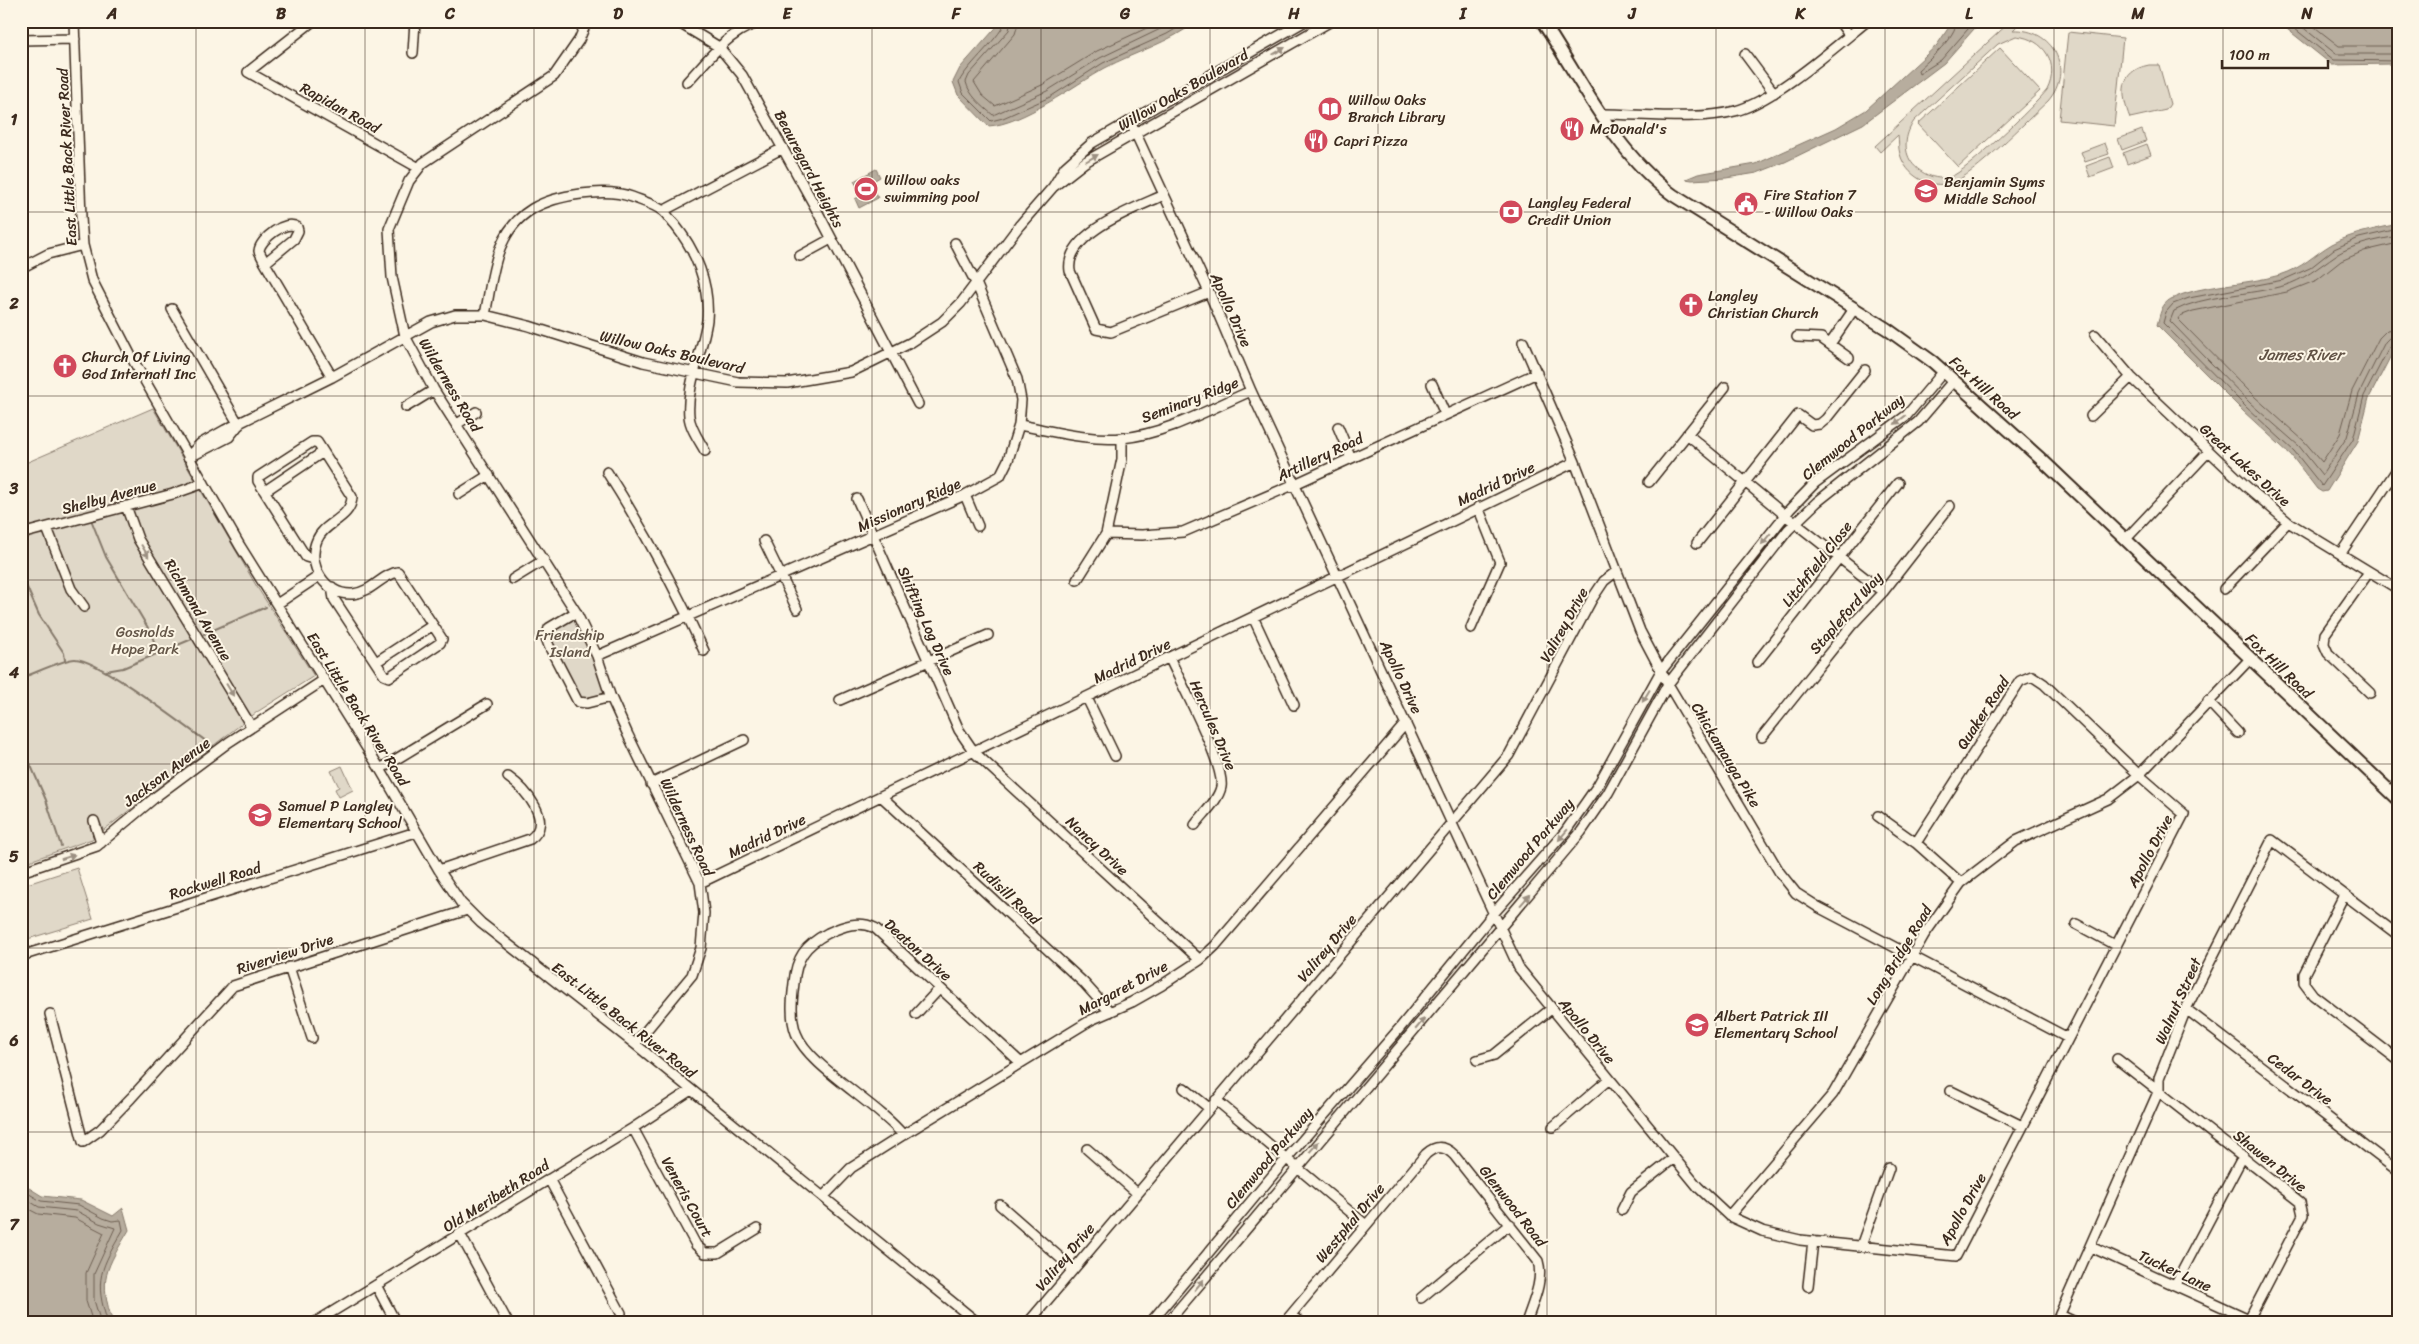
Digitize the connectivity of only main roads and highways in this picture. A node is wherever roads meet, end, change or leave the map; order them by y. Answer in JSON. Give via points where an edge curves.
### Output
{"nodes":[{"id":1,"x":1542,"y":21,"type":"edge"},
{"id":2,"x":2398,"y":800,"type":"edge"}],
"edges":[{"from":1,"to":2,"type":"main road","name":"Fox Hill Road","via":[[1632,158],[1659,185],[1920,352],[1944,371],[2042,460]]}]}
